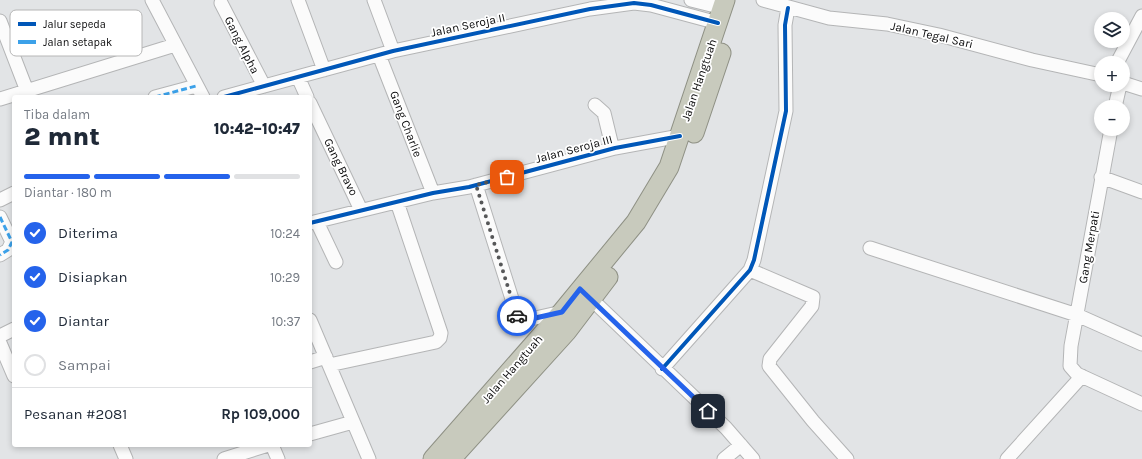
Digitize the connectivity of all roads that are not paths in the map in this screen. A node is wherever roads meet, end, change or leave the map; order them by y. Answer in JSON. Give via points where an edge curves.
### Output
{"nodes":[{"id":1,"x":152,"y":0,"type":"edge"},
{"id":2,"x":298,"y":0,"type":"edge"},
{"id":3,"x":374,"y":0,"type":"edge"},
{"id":4,"x":695,"y":0,"type":"edge"},
{"id":5,"x":763,"y":0,"type":"edge"},
{"id":6,"x":221,"y":3,"type":"dead end"},
{"id":7,"x":588,"y":5,"type":"edge"},
{"id":8,"x":726,"y":8,"type":"edge"},
{"id":9,"x":788,"y":8,"type":"junction"},
{"id":10,"x":1142,"y":16,"type":"edge"},
{"id":11,"x":0,"y":21,"type":"edge"},
{"id":12,"x":174,"y":45,"type":"junction"},
{"id":13,"x":10,"y":47,"type":"edge"},
{"id":14,"x":393,"y":51,"type":"junction"},
{"id":15,"x":142,"y":55,"type":"edge"},
{"id":16,"x":379,"y":55,"type":"junction"},
{"id":17,"x":14,"y":56,"type":"edge"},
{"id":18,"x":139,"y":56,"type":"edge"},
{"id":19,"x":1121,"y":56,"type":"edge"},
{"id":20,"x":324,"y":70,"type":"junction"},
{"id":21,"x":1094,"y":73,"type":"edge"},
{"id":22,"x":298,"y":77,"type":"junction"},
{"id":23,"x":1130,"y":85,"type":"edge"},
{"id":24,"x":196,"y":86,"type":"junction"},
{"id":25,"x":264,"y":86,"type":"junction"},
{"id":26,"x":1142,"y":89,"type":"edge"},
{"id":27,"x":27,"y":91,"type":"junction"},
{"id":28,"x":701,"y":94,"type":"junction"},
{"id":29,"x":12,"y":95,"type":"edge"},
{"id":30,"x":14,"y":95,"type":"edge"},
{"id":31,"x":162,"y":95,"type":"edge"},
{"id":32,"x":202,"y":95,"type":"edge"},
{"id":33,"x":231,"y":95,"type":"edge"},
{"id":34,"x":306,"y":95,"type":"edge"},
{"id":35,"x":0,"y":99,"type":"edge"},
{"id":36,"x":594,"y":105,"type":"dead end"},
{"id":37,"x":312,"y":107,"type":"edge"},
{"id":38,"x":680,"y":136,"type":"junction"},
{"id":39,"x":1110,"y":136,"type":"edge"},
{"id":40,"x":615,"y":148,"type":"junction"},
{"id":41,"x":1101,"y":177,"type":"junction"},
{"id":42,"x":476,"y":185,"type":"junction"},
{"id":43,"x":1142,"y":192,"type":"edge"},
{"id":44,"x":433,"y":193,"type":"junction"},
{"id":45,"x":12,"y":195,"type":"edge"},
{"id":46,"x":0,"y":200,"type":"edge"},
{"id":47,"x":397,"y":202,"type":"junction"},
{"id":48,"x":361,"y":210,"type":"junction"},
{"id":49,"x":0,"y":216,"type":"edge"},
{"id":50,"x":314,"y":222,"type":"edge"},
{"id":51,"x":870,"y":248,"type":"dead end"},
{"id":52,"x":0,"y":255,"type":"edge"},
{"id":53,"x":336,"y":262,"type":"dead end"},
{"id":54,"x":750,"y":270,"type":"junction"},
{"id":55,"x":585,"y":294,"type":"junction"},
{"id":56,"x":562,"y":312,"type":"junction"},
{"id":57,"x":1077,"y":315,"type":"junction"},
{"id":58,"x":312,"y":325,"type":"edge"},
{"id":59,"x":12,"y":330,"type":"edge"},
{"id":60,"x":0,"y":336,"type":"edge"},
{"id":61,"x":0,"y":343,"type":"edge"},
{"id":62,"x":1142,"y":344,"type":"edge"},
{"id":63,"x":327,"y":361,"type":"junction"},
{"id":64,"x":312,"y":362,"type":"edge"},
{"id":65,"x":662,"y":369,"type":"junction"},
{"id":66,"x":12,"y":371,"type":"edge"},
{"id":67,"x":1082,"y":376,"type":"junction"},
{"id":68,"x":1142,"y":404,"type":"edge"},
{"id":69,"x":353,"y":422,"type":"junction"},
{"id":70,"x":312,"y":433,"type":"edge"},
{"id":71,"x":741,"y":445,"type":"junction"},
{"id":72,"x":121,"y":447,"type":"edge"},
{"id":73,"x":262,"y":447,"type":"edge"},
{"id":74,"x":273,"y":447,"type":"edge"},
{"id":75,"x":126,"y":459,"type":"edge"},
{"id":76,"x":224,"y":459,"type":"edge"},
{"id":77,"x":278,"y":459,"type":"edge"},
{"id":78,"x":369,"y":459,"type":"edge"},
{"id":79,"x":433,"y":459,"type":"edge"},
{"id":80,"x":451,"y":459,"type":"edge"},
{"id":81,"x":724,"y":459,"type":"edge"},
{"id":82,"x":753,"y":459,"type":"edge"},
{"id":83,"x":847,"y":459,"type":"edge"},
{"id":84,"x":1007,"y":459,"type":"edge"}],
"edges":[{"from":1,"to":12,"type":"street"},
{"from":2,"to":20,"type":"street"},
{"from":3,"to":14,"type":"street"},
{"from":4,"to":8,"type":"street"},
{"from":5,"to":9,"type":"street","name":"Jalan Tegal Sari"},
{"from":6,"to":25,"type":"street","name":"Gang Alpha"},
{"from":7,"to":8,"type":"street","name":"Jalan Seroja II","via":[[634,3]]},
{"from":7,"to":14,"type":"street","name":"Jalan Seroja II"},
{"from":8,"to":28,"type":"highway","name":"Jalan Hangtuah"},
{"from":8,"to":28,"type":"highway","name":"Jalan Hangtuah"},
{"from":9,"to":21,"type":"street","name":"Jalan Tegal Sari","via":[[829,18],[887,24],[939,35]]},
{"from":9,"to":54,"type":"street","via":[[784,25],[786,111]]},
{"from":10,"to":19,"type":"street"},
{"from":11,"to":13,"type":"street"},
{"from":12,"to":15,"type":"street"},
{"from":12,"to":24,"type":"street"},
{"from":14,"to":16,"type":"street","name":"Jalan Seroja II"},
{"from":16,"to":20,"type":"street","name":"Jalan Seroja II"},
{"from":16,"to":44,"type":"street","name":"Gang Charlie"},
{"from":17,"to":27,"type":"street"},
{"from":18,"to":27,"type":"street"},
{"from":20,"to":22,"type":"street","name":"Jalan Seroja II"},
{"from":22,"to":25,"type":"street","name":"Jalan Seroja II"},
{"from":22,"to":34,"type":"street"},
{"from":23,"to":26,"type":"street"},
{"from":24,"to":31,"type":"street"},
{"from":24,"to":32,"type":"street"},
{"from":25,"to":33,"type":"street","name":"Jalan Seroja II"},
{"from":27,"to":30,"type":"street"},
{"from":28,"to":38,"type":"highway","name":"Jalan Hangtuah"},
{"from":28,"to":55,"type":"highway","name":"Jalan Hangtuah","via":[[677,179],[668,195],[645,232]]},
{"from":29,"to":35,"type":"street"},
{"from":36,"to":40,"type":"street","via":[[604,113],[612,146]]},
{"from":37,"to":48,"type":"street","name":"Gang Bravo"},
{"from":38,"to":40,"type":"street","name":"Jalan Seroja III"},
{"from":38,"to":55,"type":"highway","name":"Jalan Hangtuah","via":[[669,167],[636,222]]},
{"from":39,"to":41,"type":"street","name":"Gang Merpati"},
{"from":40,"to":42,"type":"street","name":"Jalan Seroja III"},
{"from":41,"to":43,"type":"street"},
{"from":41,"to":57,"type":"street","name":"Gang Merpati"},
{"from":42,"to":44,"type":"street","name":"Jalan Seroja III"},
{"from":42,"to":56,"type":"street","via":[[518,318],[522,321]]},
{"from":44,"to":47,"type":"street","name":"Jalan Seroja III"},
{"from":45,"to":46,"type":"street"},
{"from":47,"to":48,"type":"street","name":"Jalan Seroja III"},
{"from":47,"to":63,"type":"street","via":[[441,333],[440,338],[436,342],[412,348]]},
{"from":48,"to":50,"type":"street","name":"Jalan Seroja III"},
{"from":49,"to":52,"type":"street","via":[[12,242],[8,250]]},
{"from":50,"to":53,"type":"street"},
{"from":51,"to":57,"type":"street"},
{"from":54,"to":65,"type":"street"},
{"from":54,"to":83,"type":"street","via":[[813,298],[812,306],[770,360],[769,366],[812,421]]},
{"from":55,"to":56,"type":"highway","name":"Jalan Hangtuah"},
{"from":55,"to":65,"type":"street"},
{"from":55,"to":80,"type":"highway","name":"Jalan Hangtuah","via":[[567,331]]},
{"from":56,"to":79,"type":"highway","name":"Jalan Hangtuah"},
{"from":57,"to":62,"type":"street"},
{"from":57,"to":67,"type":"street","name":"Gang Merpati","via":[[1070,366]]},
{"from":58,"to":63,"type":"street"},
{"from":59,"to":60,"type":"street"},
{"from":61,"to":66,"type":"street"},
{"from":63,"to":64,"type":"street"},
{"from":63,"to":69,"type":"street"},
{"from":65,"to":71,"type":"street"},
{"from":67,"to":68,"type":"street"},
{"from":67,"to":84,"type":"street"},
{"from":69,"to":70,"type":"street"},
{"from":69,"to":78,"type":"street"},
{"from":71,"to":81,"type":"street"},
{"from":71,"to":82,"type":"street"},
{"from":72,"to":75,"type":"street"},
{"from":73,"to":76,"type":"street"},
{"from":74,"to":77,"type":"street"}]}
